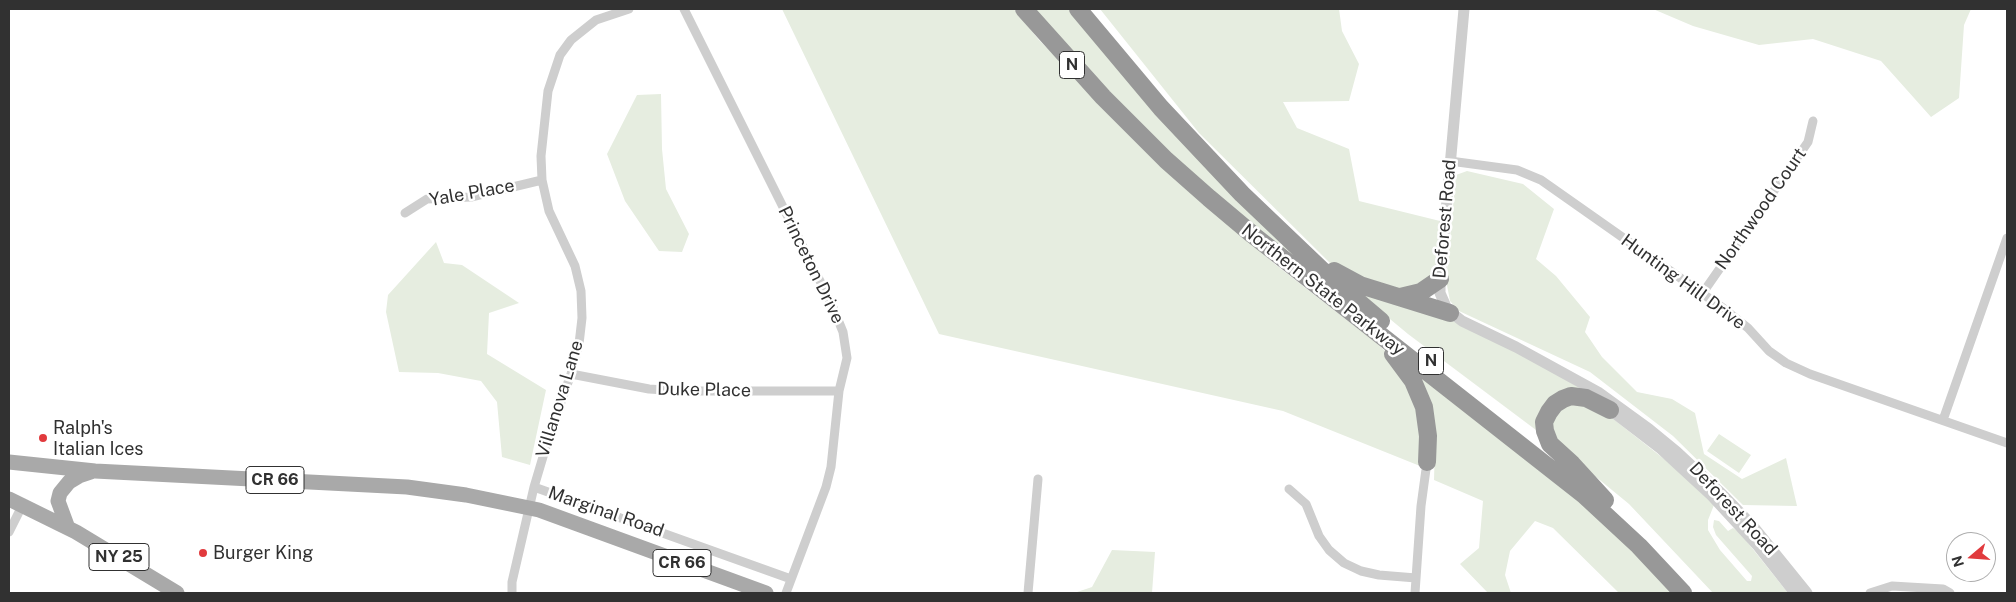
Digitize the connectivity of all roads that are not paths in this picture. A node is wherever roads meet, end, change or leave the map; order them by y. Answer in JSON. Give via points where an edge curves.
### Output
{"nodes":[{"id":1,"x":629,"y":9,"type":"edge"},
{"id":2,"x":684,"y":9,"type":"edge"},
{"id":3,"x":1024,"y":9,"type":"edge"},
{"id":4,"x":1078,"y":9,"type":"edge"},
{"id":5,"x":1464,"y":9,"type":"edge"},
{"id":6,"x":1814,"y":121,"type":"dead end"},
{"id":7,"x":1450,"y":161,"type":"junction"},
{"id":8,"x":542,"y":180,"type":"junction"},
{"id":9,"x":405,"y":213,"type":"dead end"},
{"id":10,"x":1263,"y":215,"type":"junction"},
{"id":11,"x":2007,"y":238,"type":"edge"},
{"id":12,"x":1440,"y":279,"type":"junction"},
{"id":13,"x":1702,"y":294,"type":"junction"},
{"id":14,"x":1400,"y":298,"type":"junction"},
{"id":15,"x":1350,"y":312,"type":"junction"},
{"id":16,"x":1450,"y":312,"type":"junction"},
{"id":17,"x":571,"y":374,"type":"junction"},
{"id":18,"x":1577,"y":382,"type":"junction"},
{"id":19,"x":839,"y":392,"type":"junction"},
{"id":20,"x":1610,"y":410,"type":"junction"},
{"id":21,"x":1942,"y":420,"type":"junction"},
{"id":22,"x":2007,"y":443,"type":"edge"},
{"id":23,"x":9,"y":462,"type":"edge"},
{"id":24,"x":1427,"y":462,"type":"joint"},
{"id":25,"x":94,"y":471,"type":"junction"},
{"id":26,"x":1038,"y":479,"type":"dead end"},
{"id":27,"x":534,"y":487,"type":"junction"},
{"id":28,"x":1289,"y":490,"type":"dead end"},
{"id":29,"x":1605,"y":500,"type":"junction"},
{"id":30,"x":15,"y":502,"type":"edge"},
{"id":31,"x":530,"y":508,"type":"junction"},
{"id":32,"x":68,"y":528,"type":"junction"},
{"id":33,"x":9,"y":532,"type":"edge"},
{"id":34,"x":1416,"y":578,"type":"junction"},
{"id":35,"x":790,"y":580,"type":"junction"},
{"id":36,"x":177,"y":593,"type":"edge"},
{"id":37,"x":512,"y":593,"type":"edge"},
{"id":38,"x":766,"y":593,"type":"edge"},
{"id":39,"x":786,"y":593,"type":"edge"},
{"id":40,"x":1028,"y":593,"type":"edge"},
{"id":41,"x":1415,"y":593,"type":"edge"},
{"id":42,"x":1683,"y":593,"type":"edge"},
{"id":43,"x":1698,"y":593,"type":"edge"},
{"id":44,"x":1796,"y":593,"type":"edge"},
{"id":45,"x":1807,"y":593,"type":"edge"},
{"id":46,"x":1870,"y":593,"type":"edge"},
{"id":47,"x":1950,"y":593,"type":"edge"}],
"edges":[{"from":1,"to":8,"type":"street","name":"Villanova Lane","via":[[596,20],[584,28],[560,55],[548,91],[541,156]]},
{"from":2,"to":19,"type":"street","name":"Princeton Drive","via":[[843,332],[847,358]]},
{"from":3,"to":15,"type":"highway","name":"Northern State Parkway","number":"N","via":[[1103,97],[1166,160]]},
{"from":4,"to":10,"type":"highway","name":"Northern State Parkway","number":"N","via":[[1176,124]]},
{"from":5,"to":7,"type":"street","name":"Deforest Road"},
{"from":6,"to":13,"type":"street","name":"Northwood Court","via":[[1808,142]]},
{"from":7,"to":12,"type":"street","name":"Deforest Road"},
{"from":7,"to":13,"type":"street","name":"Hunting Hill Drive","via":[[1517,170],[1541,180]]},
{"from":8,"to":9,"type":"street","name":"Yale Place","via":[[471,197],[427,199]]},
{"from":8,"to":17,"type":"street","name":"Villanova Lane","via":[[549,211],[575,266],[581,291],[579,344]]},
{"from":10,"to":14,"type":"highway","via":[[1296,238],[1337,274]]},
{"from":10,"to":29,"type":"highway","name":"Northern State Parkway","number":"N","via":[[1369,311]]},
{"from":11,"to":21,"type":"street"},
{"from":12,"to":14,"type":"highway","via":[[1421,292]]},
{"from":12,"to":16,"type":"street","name":"Deforest Road","via":[[1442,297]]},
{"from":13,"to":21,"type":"street","name":"Hunting Hill Drive","via":[[1748,328],[1786,363]]},
{"from":14,"to":16,"type":"highway"},
{"from":15,"to":24,"type":"highway","via":[[1397,359],[1413,380],[1426,418]]},
{"from":15,"to":42,"type":"highway","name":"Northern State Parkway","number":"N","via":[[1591,502]]},
{"from":16,"to":18,"type":"street","name":"Deforest Road"},
{"from":17,"to":19,"type":"street","name":"Duke Place","via":[[649,389]]},
{"from":17,"to":27,"type":"street","name":"Villanova Lane"},
{"from":18,"to":20,"type":"street","name":"Deforest Road"},
{"from":18,"to":45,"type":"street","name":"Deforest Road","via":[[1618,406],[1690,463],[1752,525]]},
{"from":19,"to":35,"type":"street","name":"Princeton Drive","via":[[826,487]]},
{"from":20,"to":29,"type":"highway","via":[[1586,398],[1571,396],[1555,404],[1544,422],[1550,444]]},
{"from":20,"to":44,"type":"street","name":"Deforest Road","via":[[1661,449],[1712,496]]},
{"from":21,"to":22,"type":"street","name":"Hunting Hill Drive"},
{"from":23,"to":25,"type":"main road","number":"CR 66"},
{"from":24,"to":34,"type":"street"},
{"from":25,"to":31,"type":"main road","number":"CR 66","via":[[407,487]]},
{"from":25,"to":32,"type":"main road","via":[[69,482],[60,493],[58,501]]},
{"from":26,"to":40,"type":"street"},
{"from":27,"to":31,"type":"street","name":"Villanova Lane"},
{"from":27,"to":35,"type":"street","name":"Marginal Road"},
{"from":28,"to":34,"type":"street","via":[[1306,504],[1319,536],[1344,563],[1379,575]]},
{"from":29,"to":43,"type":"highway","name":"Northern State Parkway","number":"N"},
{"from":30,"to":32,"type":"main road","number":"NY 25"},
{"from":30,"to":33,"type":"street"},
{"from":31,"to":37,"type":"street","name":"Villanova Lane"},
{"from":31,"to":38,"type":"main road","number":"CR 66"},
{"from":32,"to":36,"type":"main road","number":"NY 25"},
{"from":34,"to":41,"type":"street"},
{"from":35,"to":39,"type":"street","name":"Princeton Drive"},
{"from":46,"to":47,"type":"street","via":[[1892,586],[1943,589]]}]}
